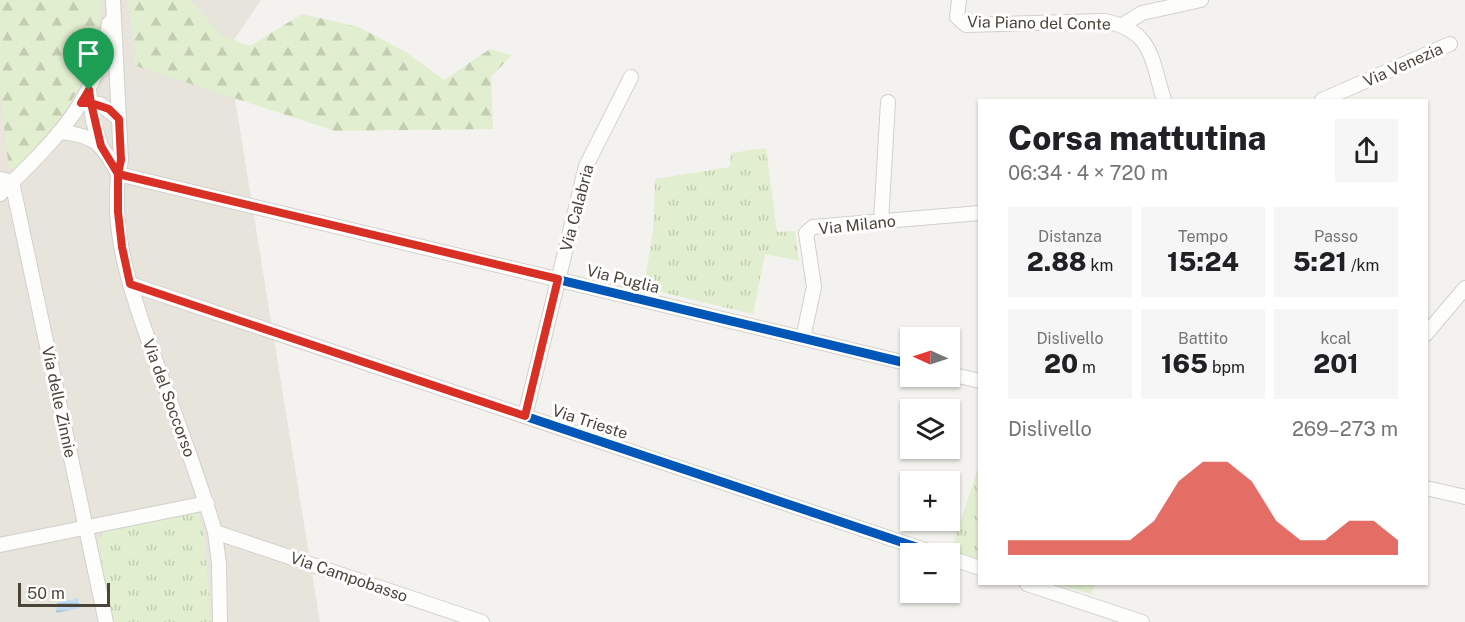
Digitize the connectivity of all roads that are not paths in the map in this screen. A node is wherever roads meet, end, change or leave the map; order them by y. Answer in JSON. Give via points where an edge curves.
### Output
{"nodes":[{"id":1,"x":112,"y":0,"type":"edge"},
{"id":2,"x":959,"y":0,"type":"edge"},
{"id":3,"x":1201,"y":0,"type":"edge"},
{"id":4,"x":1123,"y":25,"type":"junction"},
{"id":5,"x":1450,"y":44,"type":"dead end"},
{"id":6,"x":631,"y":77,"type":"dead end"},
{"id":7,"x":87,"y":98,"type":"junction"},
{"id":8,"x":1164,"y":99,"type":"edge"},
{"id":9,"x":1324,"y":99,"type":"edge"},
{"id":10,"x":888,"y":102,"type":"dead end"},
{"id":11,"x":119,"y":119,"type":"junction"},
{"id":12,"x":59,"y":132,"type":"junction"},
{"id":13,"x":101,"y":146,"type":"junction"},
{"id":14,"x":118,"y":174,"type":"junction"},
{"id":15,"x":6,"y":181,"type":"edge"},
{"id":16,"x":0,"y":194,"type":"edge"},
{"id":17,"x":978,"y":213,"type":"edge"},
{"id":18,"x":881,"y":222,"type":"junction"},
{"id":19,"x":558,"y":279,"type":"junction"},
{"id":20,"x":130,"y":284,"type":"junction"},
{"id":21,"x":1465,"y":288,"type":"edge"},
{"id":22,"x":1428,"y":332,"type":"edge"},
{"id":23,"x":803,"y":338,"type":"junction"},
{"id":24,"x":900,"y":362,"type":"edge"},
{"id":25,"x":960,"y":376,"type":"edge"},
{"id":26,"x":978,"y":381,"type":"edge"},
{"id":27,"x":525,"y":416,"type":"junction"},
{"id":28,"x":1428,"y":488,"type":"edge"},
{"id":29,"x":1465,"y":497,"type":"edge"},
{"id":30,"x":207,"y":503,"type":"junction"},
{"id":31,"x":86,"y":528,"type":"junction"},
{"id":32,"x":215,"y":532,"type":"junction"},
{"id":33,"x":904,"y":543,"type":"edge"},
{"id":34,"x":0,"y":545,"type":"edge"},
{"id":35,"x":960,"y":561,"type":"edge"},
{"id":36,"x":978,"y":567,"type":"edge"},
{"id":37,"x":1030,"y":585,"type":"edge"},
{"id":38,"x":106,"y":622,"type":"edge"},
{"id":39,"x":220,"y":622,"type":"edge"},
{"id":40,"x":482,"y":622,"type":"edge"},
{"id":41,"x":1142,"y":622,"type":"edge"}],
"edges":[{"from":1,"to":7,"type":"street","via":[[105,51]]},
{"from":1,"to":11,"type":"street","name":"Via del Soccorso"},
{"from":2,"to":4,"type":"street","name":"Via Piano del Conte","via":[[957,17],[966,25],[1104,21]]},
{"from":3,"to":4,"type":"street","via":[[1142,13]]},
{"from":4,"to":8,"type":"street","name":"Via Piano del Conte","via":[[1138,33],[1148,47]]},
{"from":5,"to":9,"type":"street","name":"Via Venezia"},
{"from":6,"to":19,"type":"street","name":"Via Calabria","via":[[586,166]]},
{"from":7,"to":11,"type":"street"},
{"from":7,"to":12,"type":"street"},
{"from":7,"to":13,"type":"street"},
{"from":10,"to":18,"type":"street"},
{"from":11,"to":14,"type":"street","name":"Via del Soccorso"},
{"from":12,"to":13,"type":"street","via":[[90,137]]},
{"from":12,"to":15,"type":"street"},
{"from":13,"to":14,"type":"street"},
{"from":14,"to":19,"type":"street","name":"Via Puglia"},
{"from":14,"to":20,"type":"street","name":"Via del Soccorso","via":[[118,212]]},
{"from":15,"to":16,"type":"street"},
{"from":15,"to":31,"type":"street","name":"Via delle Zinnie"},
{"from":17,"to":18,"type":"street","name":"Via Milano"},
{"from":18,"to":23,"type":"street","name":"Via Milano","via":[[813,227],[806,232],[814,288]]},
{"from":19,"to":23,"type":"street","name":"Via Puglia"},
{"from":19,"to":27,"type":"street","name":"Via Calabria"},
{"from":20,"to":27,"type":"street","name":"Via Trieste"},
{"from":20,"to":30,"type":"street","name":"Via del Soccorso"},
{"from":21,"to":22,"type":"street"},
{"from":23,"to":24,"type":"street","name":"Via Puglia"},
{"from":25,"to":26,"type":"street"},
{"from":27,"to":33,"type":"street","name":"Via Trieste"},
{"from":28,"to":29,"type":"street"},
{"from":30,"to":31,"type":"street"},
{"from":30,"to":32,"type":"street","name":"Via del Soccorso"},
{"from":31,"to":34,"type":"street"},
{"from":31,"to":38,"type":"street","name":"Via delle Zinnie"},
{"from":32,"to":39,"type":"street","name":"Via del Soccorso"},
{"from":32,"to":40,"type":"street","name":"Via Campobasso"},
{"from":35,"to":36,"type":"street"},
{"from":37,"to":41,"type":"street"}]}
